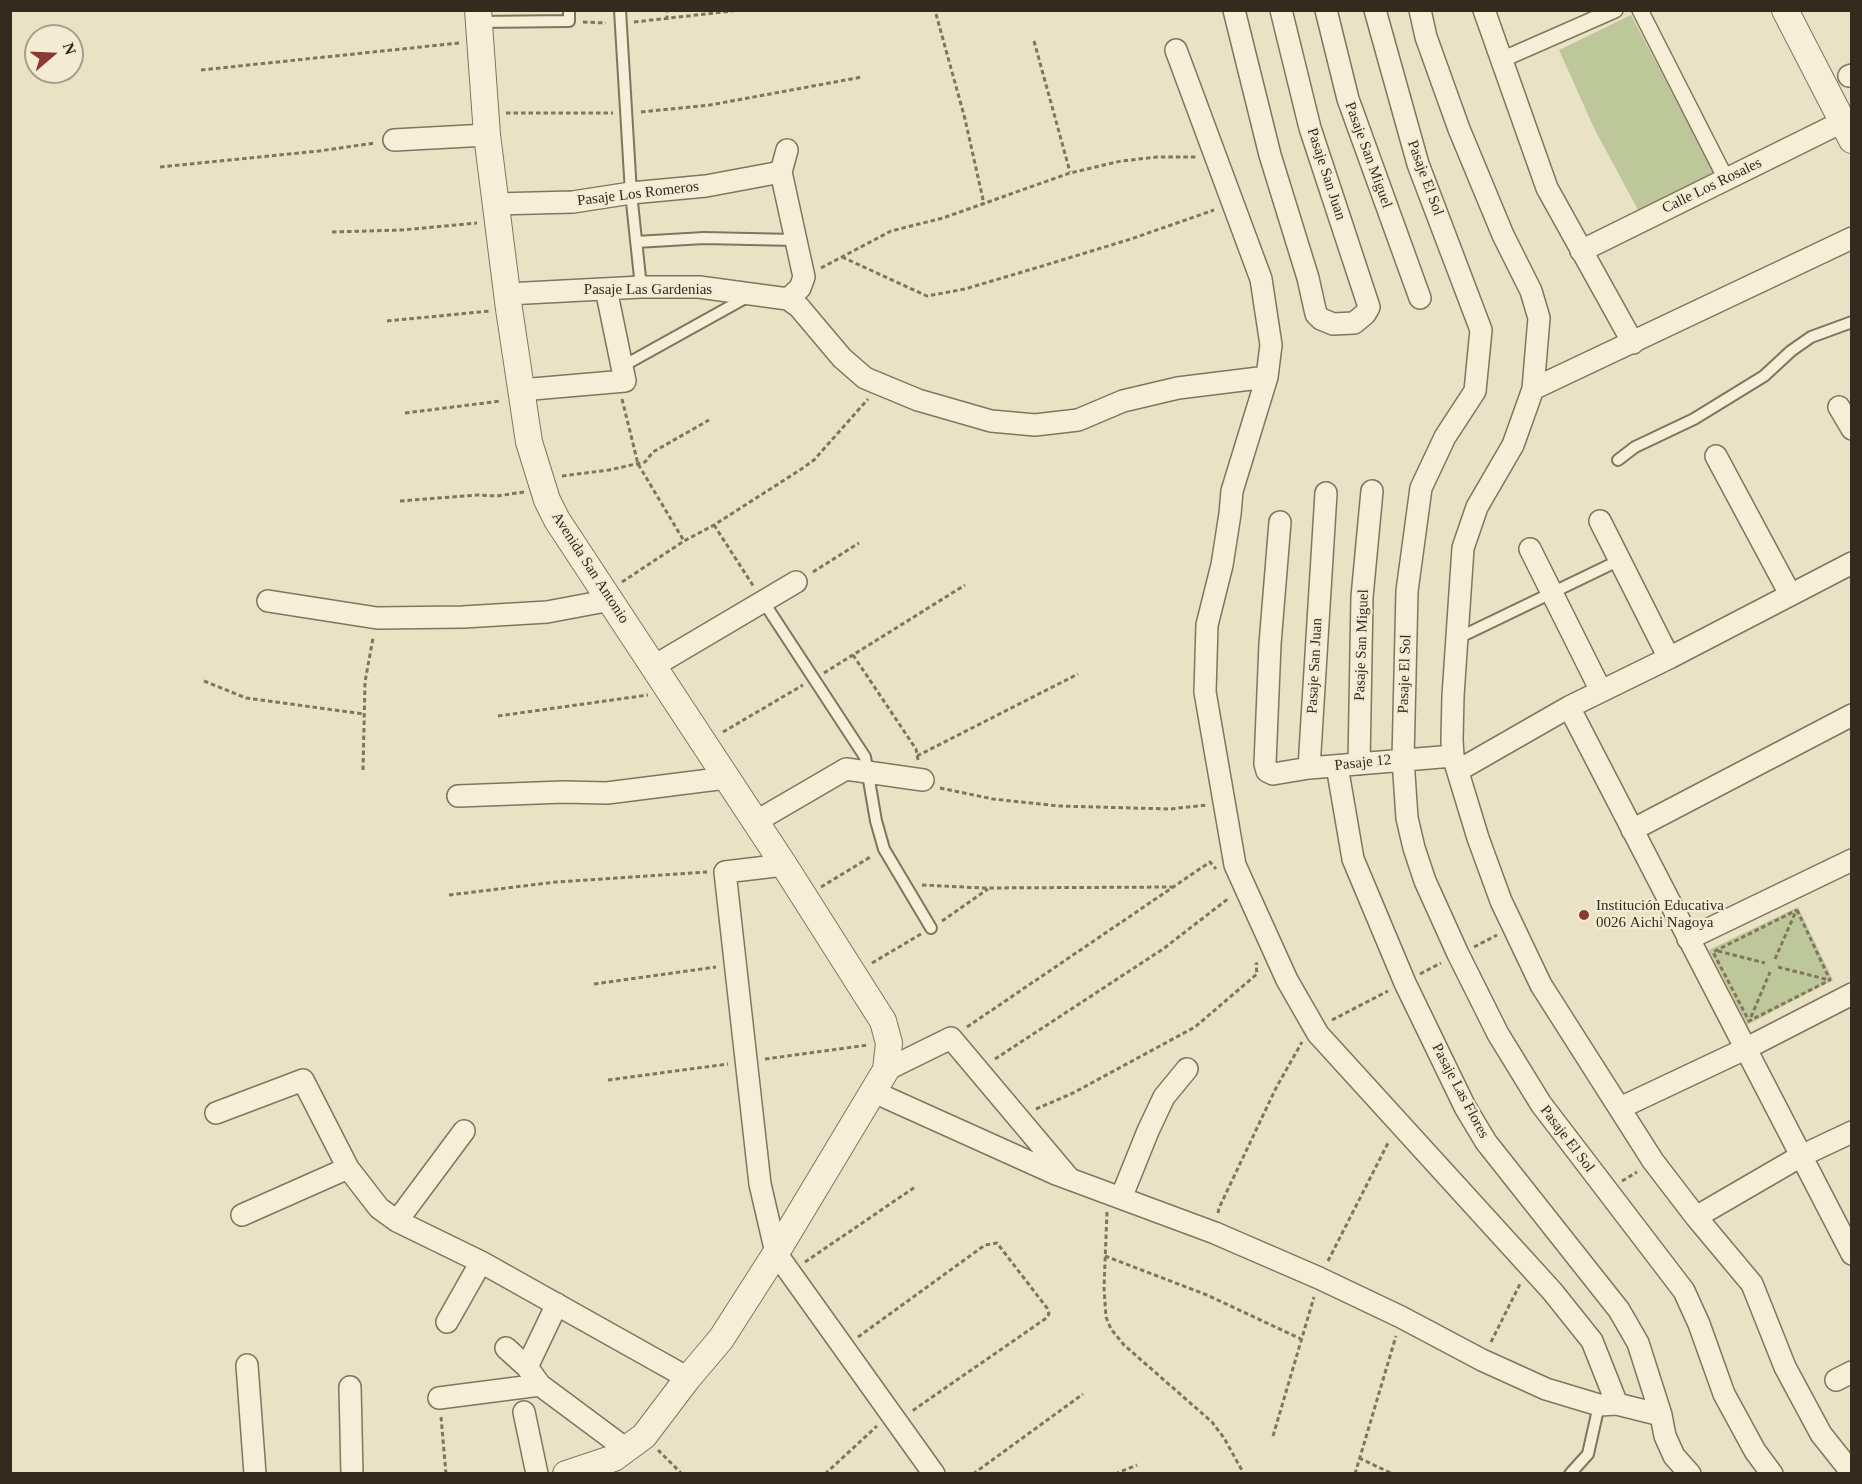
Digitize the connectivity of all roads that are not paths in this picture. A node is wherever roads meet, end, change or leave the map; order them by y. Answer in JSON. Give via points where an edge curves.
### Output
{"nodes":[{"id":1,"x":620,"y":10,"type":"edge"},
{"id":2,"x":1234,"y":10,"type":"edge"},
{"id":3,"x":1281,"y":10,"type":"edge"},
{"id":4,"x":1326,"y":10,"type":"edge"},
{"id":5,"x":1375,"y":10,"type":"edge"},
{"id":6,"x":1420,"y":10,"type":"edge"},
{"id":7,"x":1484,"y":10,"type":"edge"},
{"id":8,"x":1615,"y":10,"type":"edge"},
{"id":9,"x":1640,"y":10,"type":"edge"},
{"id":10,"x":1785,"y":10,"type":"edge"},
{"id":11,"x":569,"y":16,"type":"edge"},
{"id":12,"x":479,"y":24,"type":"edge"},
{"id":13,"x":1176,"y":50,"type":"dead end"},
{"id":14,"x":1502,"y":60,"type":"junction"},
{"id":15,"x":487,"y":124,"type":"junction"},
{"id":16,"x":1847,"y":131,"type":"edge"},
{"id":17,"x":394,"y":140,"type":"road end"},
{"id":18,"x":787,"y":150,"type":"dead end"},
{"id":19,"x":781,"y":172,"type":"junction"},
{"id":20,"x":1726,"y":179,"type":"junction"},
{"id":21,"x":631,"y":193,"type":"junction"},
{"id":22,"x":496,"y":213,"type":"junction"},
{"id":23,"x":1851,"y":238,"type":"edge"},
{"id":24,"x":795,"y":240,"type":"junction"},
{"id":25,"x":636,"y":242,"type":"junction"},
{"id":26,"x":1581,"y":251,"type":"junction"},
{"id":27,"x":641,"y":287,"type":"junction"},
{"id":28,"x":606,"y":289,"type":"junction"},
{"id":29,"x":751,"y":294,"type":"junction"},
{"id":30,"x":1420,"y":298,"type":"dead end"},
{"id":31,"x":788,"y":299,"type":"junction"},
{"id":32,"x":508,"y":302,"type":"junction"},
{"id":33,"x":1851,"y":322,"type":"edge"},
{"id":34,"x":1633,"y":343,"type":"junction"},
{"id":35,"x":622,"y":377,"type":"junction"},
{"id":36,"x":1267,"y":377,"type":"junction"},
{"id":37,"x":1533,"y":389,"type":"junction"},
{"id":38,"x":522,"y":394,"type":"junction"},
{"id":39,"x":1839,"y":406,"type":"dead end"},
{"id":40,"x":1851,"y":429,"type":"edge"},
{"id":41,"x":1716,"y":456,"type":"dead end"},
{"id":42,"x":1618,"y":460,"type":"dead end"},
{"id":43,"x":1372,"y":491,"type":"dead end"},
{"id":44,"x":1326,"y":493,"type":"dead end"},
{"id":45,"x":1600,"y":521,"type":"dead end"},
{"id":46,"x":1280,"y":522,"type":"dead end"},
{"id":47,"x":1530,"y":549,"type":"dead end"},
{"id":48,"x":1620,"y":560,"type":"junction"},
{"id":49,"x":1851,"y":562,"type":"edge"},
{"id":50,"x":796,"y":582,"type":"road end"},
{"id":51,"x":1551,"y":592,"type":"junction"},
{"id":52,"x":1790,"y":594,"type":"junction"},
{"id":53,"x":608,"y":596,"type":"junction"},
{"id":54,"x":268,"y":601,"type":"dead end"},
{"id":55,"x":763,"y":601,"type":"junction"},
{"id":56,"x":1456,"y":639,"type":"junction"},
{"id":57,"x":1669,"y":658,"type":"junction"},
{"id":58,"x":654,"y":666,"type":"junction"},
{"id":59,"x":1601,"y":691,"type":"junction"},
{"id":60,"x":1569,"y":707,"type":"junction"},
{"id":61,"x":1851,"y":715,"type":"edge"},
{"id":62,"x":1403,"y":759,"type":"junction"},
{"id":63,"x":1456,"y":763,"type":"junction"},
{"id":64,"x":1359,"y":764,"type":"junction"},
{"id":65,"x":1337,"y":766,"type":"junction"},
{"id":66,"x":1309,"y":768,"type":"junction"},
{"id":67,"x":866,"y":771,"type":"junction"},
{"id":68,"x":726,"y":778,"type":"junction"},
{"id":69,"x":923,"y":780,"type":"road end"},
{"id":70,"x":458,"y":796,"type":"dead end"},
{"id":71,"x":755,"y":822,"type":"junction"},
{"id":72,"x":1632,"y":830,"type":"junction"},
{"id":73,"x":1850,"y":864,"type":"edge"},
{"id":74,"x":784,"y":865,"type":"junction"},
{"id":75,"x":931,"y":928,"type":"dead end"},
{"id":76,"x":1688,"y":939,"type":"junction"},
{"id":77,"x":1846,"y":997,"type":"edge"},
{"id":78,"x":1745,"y":1049,"type":"junction"},
{"id":79,"x":1186,"y":1069,"type":"dead end"},
{"id":80,"x":880,"y":1081,"type":"junction"},
{"id":81,"x":1620,"y":1108,"type":"junction"},
{"id":82,"x":216,"y":1113,"type":"dead end"},
{"id":83,"x":464,"y":1131,"type":"dead end"},
{"id":84,"x":1851,"y":1132,"type":"edge"},
{"id":85,"x":1801,"y":1156,"type":"junction"},
{"id":86,"x":348,"y":1168,"type":"junction"},
{"id":87,"x":1070,"y":1180,"type":"junction"},
{"id":88,"x":1114,"y":1196,"type":"junction"},
{"id":89,"x":242,"y":1215,"type":"dead end"},
{"id":90,"x":1696,"y":1217,"type":"junction"},
{"id":91,"x":397,"y":1221,"type":"junction"},
{"id":92,"x":1851,"y":1254,"type":"edge"},
{"id":93,"x":481,"y":1262,"type":"junction"},
{"id":94,"x":783,"y":1262,"type":"junction"},
{"id":95,"x":557,"y":1304,"type":"junction"},
{"id":96,"x":447,"y":1322,"type":"dead end"},
{"id":97,"x":506,"y":1348,"type":"dead end"},
{"id":98,"x":247,"y":1365,"type":"dead end"},
{"id":99,"x":527,"y":1367,"type":"junction"},
{"id":100,"x":688,"y":1378,"type":"junction"},
{"id":101,"x":540,"y":1385,"type":"junction"},
{"id":102,"x":350,"y":1387,"type":"dead end"},
{"id":103,"x":439,"y":1398,"type":"road end"},
{"id":104,"x":1608,"y":1404,"type":"junction"},
{"id":105,"x":524,"y":1412,"type":"dead end"},
{"id":106,"x":1661,"y":1415,"type":"junction"},
{"id":107,"x":635,"y":1443,"type":"junction"},
{"id":108,"x":255,"y":1473,"type":"edge"},
{"id":109,"x":352,"y":1473,"type":"edge"},
{"id":110,"x":537,"y":1473,"type":"edge"},
{"id":111,"x":566,"y":1473,"type":"edge"},
{"id":112,"x":934,"y":1473,"type":"edge"},
{"id":113,"x":1570,"y":1473,"type":"edge"},
{"id":114,"x":1690,"y":1473,"type":"edge"},
{"id":115,"x":1772,"y":1473,"type":"edge"},
{"id":116,"x":1851,"y":1473,"type":"edge"}],
"edges":[{"from":1,"to":21,"type":"lane"},
{"from":2,"to":3,"type":"street","name":"Pasaje San Juan","via":[[1270,155],[1317,314],[1327,322],[1346,324],[1360,319],[1369,307],[1310,128]]},
{"from":4,"to":30,"type":"street","name":"Pasaje San Miguel","via":[[1348,99]]},
{"from":5,"to":62,"type":"street","name":"Pasaje El Sol","via":[[1418,164],[1481,330],[1475,391],[1445,437],[1421,488],[1407,591]]},
{"from":6,"to":37,"type":"street","via":[[1459,129],[1531,291],[1539,318]]},
{"from":7,"to":14,"type":"street"},
{"from":8,"to":14,"type":"street"},
{"from":9,"to":20,"type":"street"},
{"from":10,"to":16,"type":"street"},
{"from":11,"to":12,"type":"lane"},
{"from":12,"to":15,"type":"street","name":"Avenida San Antonio"},
{"from":13,"to":36,"type":"street","via":[[1261,279],[1271,345]]},
{"from":14,"to":26,"type":"street","via":[[1540,170]]},
{"from":15,"to":17,"type":"street"},
{"from":15,"to":22,"type":"street","name":"Avenida San Antonio"},
{"from":16,"to":20,"type":"street","name":"Calle Los Rosales"},
{"from":18,"to":19,"type":"street"},
{"from":19,"to":21,"type":"street","name":"Pasaje Los Romeros","via":[[706,186]]},
{"from":19,"to":24,"type":"street"},
{"from":20,"to":26,"type":"street","name":"Calle Los Rosales"},
{"from":21,"to":22,"type":"street","name":"Pasaje Los Romeros"},
{"from":21,"to":25,"type":"lane"},
{"from":22,"to":32,"type":"street","name":"Avenida San Antonio"},
{"from":23,"to":34,"type":"street"},
{"from":24,"to":25,"type":"lane","via":[[704,238]]},
{"from":24,"to":31,"type":"street","via":[[804,277],[800,288]]},
{"from":25,"to":27,"type":"lane"},
{"from":26,"to":34,"type":"street"},
{"from":27,"to":28,"type":"street","name":"Pasaje Las Gardenias"},
{"from":27,"to":29,"type":"street","name":"Pasaje Las Gardenias","via":[[699,287]]},
{"from":28,"to":32,"type":"street","name":"Pasaje Las Gardenias"},
{"from":28,"to":35,"type":"street"},
{"from":29,"to":31,"type":"street","name":"Pasaje Las Gardenias"},
{"from":29,"to":35,"type":"lane"},
{"from":31,"to":36,"type":"street","via":[[800,307],[842,358],[865,378],[918,400],[991,421],[1035,425],[1077,420],[1123,401],[1178,388]]},
{"from":32,"to":38,"type":"street","name":"Avenida San Antonio"},
{"from":33,"to":42,"type":"lane","via":[[1811,337],[1764,376]]},
{"from":34,"to":37,"type":"street"},
{"from":35,"to":38,"type":"street"},
{"from":36,"to":104,"type":"street","via":[[1232,491],[1222,565],[1207,625],[1205,692],[1235,865],[1273,950],[1318,1034],[1552,1291],[1592,1341]]},
{"from":37,"to":56,"type":"street","via":[[1513,445],[1477,507],[1463,548]]},
{"from":38,"to":53,"type":"street","name":"Avenida San Antonio","via":[[529,442],[541,484],[557,520]]},
{"from":39,"to":40,"type":"street"},
{"from":41,"to":52,"type":"street"},
{"from":43,"to":64,"type":"street","name":"Pasaje San Miguel","via":[[1362,597]]},
{"from":44,"to":66,"type":"street","name":"Pasaje San Juan"},
{"from":45,"to":48,"type":"street"},
{"from":46,"to":66,"type":"street","name":"Pasaje 12","via":[[1265,764],[1273,774]]},
{"from":47,"to":51,"type":"street"},
{"from":48,"to":51,"type":"lane"},
{"from":48,"to":57,"type":"street"},
{"from":49,"to":52,"type":"street"},
{"from":50,"to":55,"type":"street"},
{"from":51,"to":56,"type":"lane"},
{"from":51,"to":59,"type":"street"},
{"from":52,"to":57,"type":"street"},
{"from":53,"to":54,"type":"street","via":[[547,612],[463,617],[377,618]]},
{"from":53,"to":58,"type":"street","name":"Avenida San Antonio"},
{"from":55,"to":58,"type":"street"},
{"from":55,"to":67,"type":"lane","via":[[865,757]]},
{"from":56,"to":63,"type":"street","via":[[1452,740]]},
{"from":57,"to":59,"type":"street"},
{"from":58,"to":68,"type":"street","name":"Avenida San Antonio"},
{"from":59,"to":60,"type":"street"},
{"from":60,"to":63,"type":"street"},
{"from":60,"to":72,"type":"street"},
{"from":61,"to":72,"type":"street"},
{"from":62,"to":63,"type":"street","name":"Pasaje 12"},
{"from":62,"to":64,"type":"street","name":"Pasaje 12"},
{"from":62,"to":115,"type":"street","name":"Pasaje El Sol","via":[[1407,818],[1425,881],[1498,1034],[1541,1104],[1684,1291],[1724,1394],[1755,1451]]},
{"from":63,"to":81,"type":"street","via":[[1478,838],[1512,928],[1541,985]]},
{"from":64,"to":65,"type":"street","name":"Pasaje 12"},
{"from":65,"to":66,"type":"street","name":"Pasaje 12"},
{"from":65,"to":106,"type":"street","name":"Pasaje Las Flores","via":[[1353,859],[1405,983],[1460,1096],[1486,1142],[1619,1310],[1638,1343]]},
{"from":67,"to":69,"type":"street"},
{"from":67,"to":71,"type":"street","via":[[846,769]]},
{"from":67,"to":75,"type":"lane","via":[[884,849]]},
{"from":68,"to":70,"type":"street","via":[[607,793]]},
{"from":68,"to":71,"type":"street","name":"Avenida San Antonio"},
{"from":71,"to":74,"type":"street","name":"Avenida San Antonio"},
{"from":72,"to":76,"type":"street"},
{"from":73,"to":76,"type":"street"},
{"from":74,"to":80,"type":"street","name":"Avenida San Antonio","via":[[882,1021],[889,1043]]},
{"from":74,"to":94,"type":"street","via":[[725,872],[760,1184]]},
{"from":76,"to":78,"type":"street"},
{"from":77,"to":78,"type":"street"},
{"from":78,"to":81,"type":"street"},
{"from":78,"to":85,"type":"street"},
{"from":79,"to":88,"type":"street","via":[[1164,1097]]},
{"from":80,"to":87,"type":"street"},
{"from":80,"to":87,"type":"street","via":[[951,1038]]},
{"from":80,"to":94,"type":"street"},
{"from":81,"to":90,"type":"street","via":[[1653,1161]]},
{"from":82,"to":86,"type":"street","via":[[303,1080]]},
{"from":83,"to":91,"type":"street"},
{"from":84,"to":85,"type":"street"},
{"from":85,"to":90,"type":"street"},
{"from":85,"to":92,"type":"street"},
{"from":86,"to":89,"type":"street"},
{"from":86,"to":91,"type":"street","via":[[379,1208]]},
{"from":87,"to":88,"type":"street"},
{"from":88,"to":104,"type":"street","via":[[1215,1233],[1319,1278],[1546,1389]]},
{"from":90,"to":116,"type":"street","via":[[1752,1284],[1785,1367],[1821,1434]]},
{"from":91,"to":93,"type":"street"},
{"from":93,"to":95,"type":"street"},
{"from":93,"to":96,"type":"street"},
{"from":94,"to":100,"type":"street"},
{"from":94,"to":112,"type":"street"},
{"from":95,"to":99,"type":"street"},
{"from":95,"to":100,"type":"street"},
{"from":97,"to":99,"type":"street"},
{"from":98,"to":108,"type":"street"},
{"from":99,"to":101,"type":"street"},
{"from":100,"to":107,"type":"street"},
{"from":101,"to":103,"type":"street"},
{"from":101,"to":107,"type":"street"},
{"from":102,"to":109,"type":"street"},
{"from":104,"to":106,"type":"street"},
{"from":104,"to":113,"type":"lane","via":[[1588,1454]]},
{"from":105,"to":110,"type":"street"},
{"from":106,"to":114,"type":"street","name":"Pasaje Las Flores","via":[[1674,1456]]},
{"from":107,"to":111,"type":"street","via":[[614,1458]]}]}
